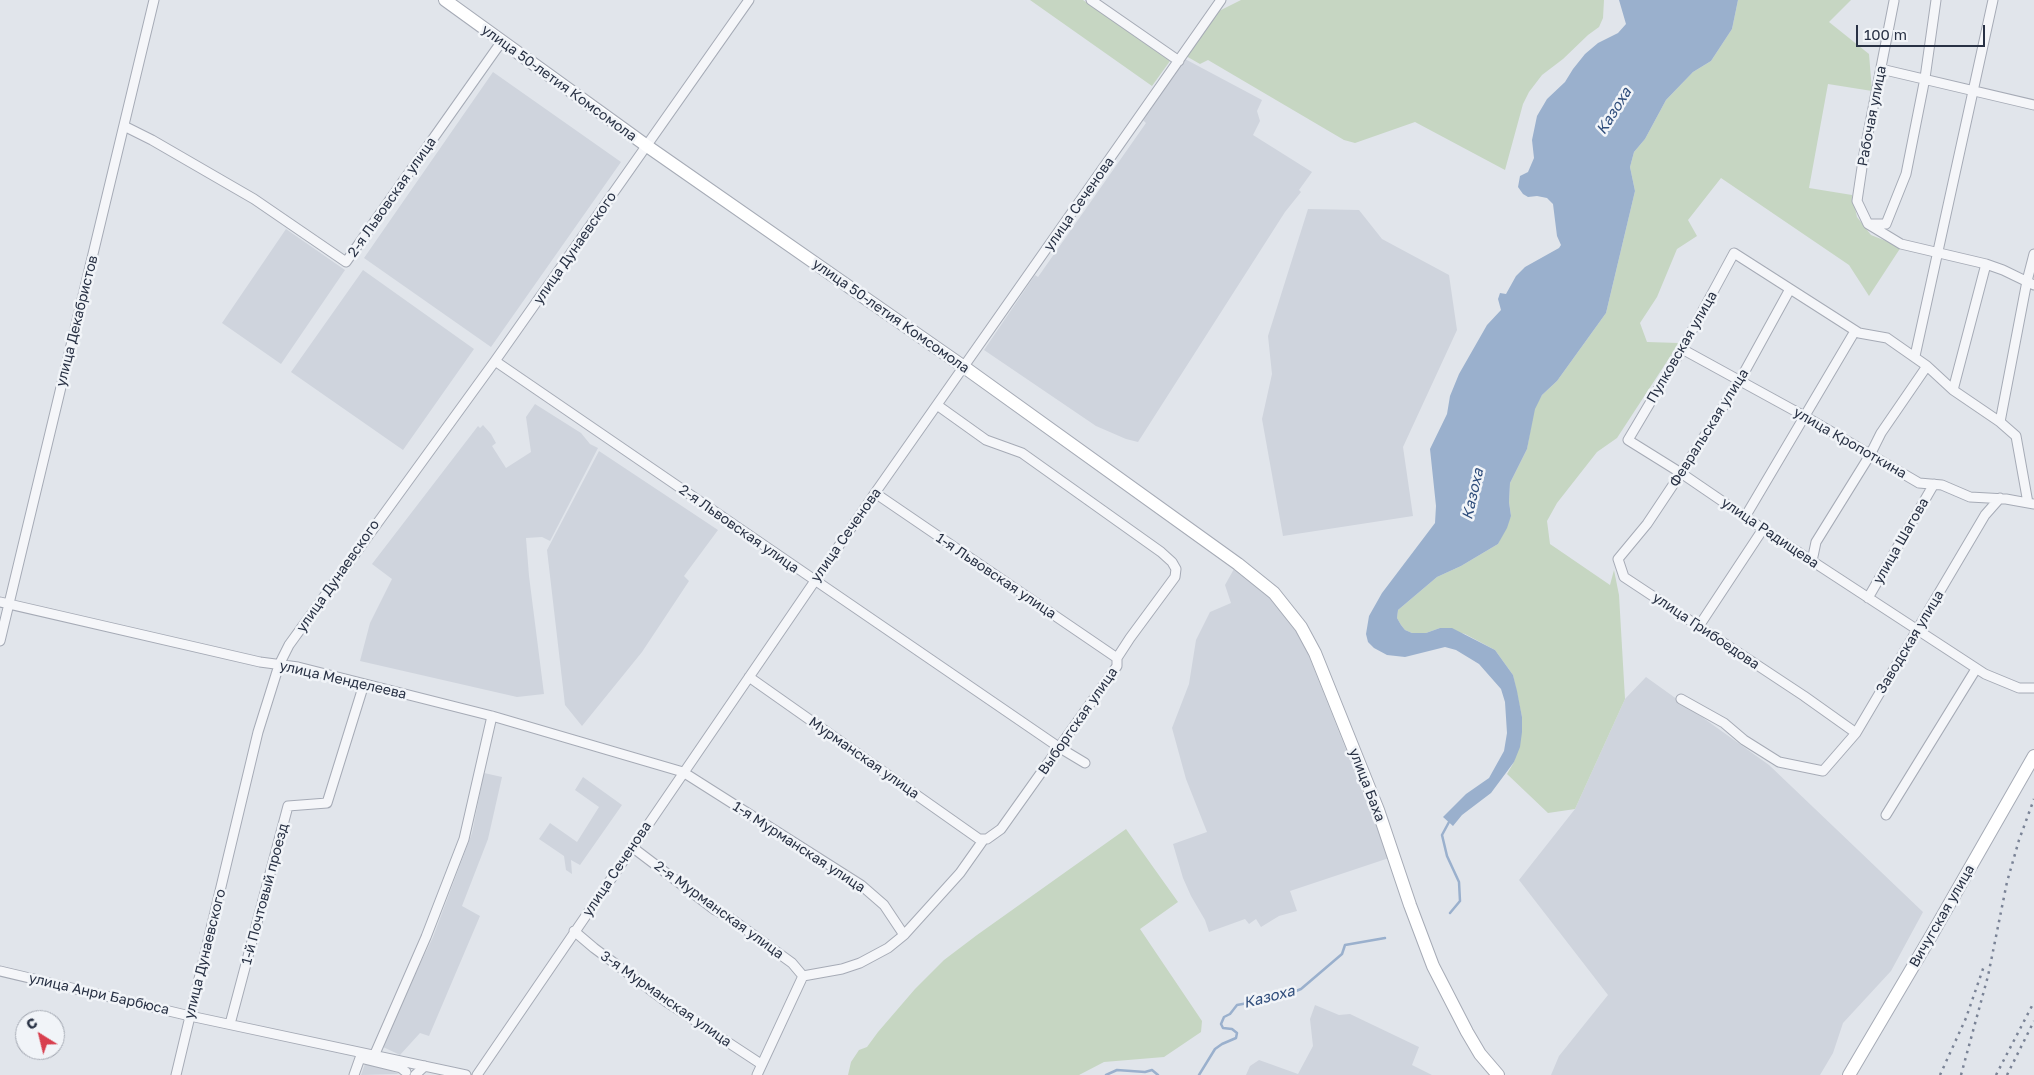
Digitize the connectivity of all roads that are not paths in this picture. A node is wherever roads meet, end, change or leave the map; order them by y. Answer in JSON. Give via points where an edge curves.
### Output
{"nodes":[{"id":1,"x":154,"y":0,"type":"edge"},
{"id":2,"x":445,"y":0,"type":"edge"},
{"id":3,"x":750,"y":0,"type":"edge"},
{"id":4,"x":1091,"y":0,"type":"edge"},
{"id":5,"x":1221,"y":0,"type":"edge"},
{"id":6,"x":1936,"y":0,"type":"edge"},
{"id":7,"x":1993,"y":0,"type":"edge"},
{"id":8,"x":1894,"y":1,"type":"edge"},
{"id":9,"x":502,"y":41,"type":"junction"},
{"id":10,"x":1179,"y":61,"type":"junction"},
{"id":11,"x":1881,"y":69,"type":"junction"},
{"id":12,"x":1924,"y":78,"type":"junction"},
{"id":13,"x":1974,"y":91,"type":"junction"},
{"id":14,"x":2034,"y":105,"type":"edge"},
{"id":15,"x":124,"y":126,"type":"junction"},
{"id":16,"x":648,"y":146,"type":"junction"},
{"id":17,"x":1868,"y":224,"type":"junction"},
{"id":18,"x":1938,"y":253,"type":"junction"},
{"id":19,"x":2034,"y":254,"type":"edge"},
{"id":20,"x":1986,"y":264,"type":"junction"},
{"id":21,"x":2030,"y":283,"type":"edge"},
{"id":22,"x":1790,"y":289,"type":"junction"},
{"id":23,"x":1855,"y":331,"type":"junction"},
{"id":24,"x":1682,"y":349,"type":"junction"},
{"id":25,"x":1915,"y":356,"type":"junction"},
{"id":26,"x":495,"y":361,"type":"junction"},
{"id":27,"x":1927,"y":366,"type":"junction"},
{"id":28,"x":964,"y":367,"type":"junction"},
{"id":29,"x":1740,"y":380,"type":"junction"},
{"id":30,"x":1953,"y":390,"type":"junction"},
{"id":31,"x":937,"y":405,"type":"junction"},
{"id":32,"x":1806,"y":417,"type":"junction"},
{"id":33,"x":2000,"y":422,"type":"junction"},
{"id":34,"x":1628,"y":440,"type":"joint"},
{"id":35,"x":1870,"y":455,"type":"junction"},
{"id":36,"x":1681,"y":473,"type":"junction"},
{"id":37,"x":1934,"y":484,"type":"junction"},
{"id":38,"x":875,"y":493,"type":"junction"},
{"id":39,"x":2000,"y":498,"type":"junction"},
{"id":40,"x":2031,"y":504,"type":"edge"},
{"id":41,"x":1746,"y":517,"type":"junction"},
{"id":42,"x":1763,"y":529,"type":"junction"},
{"id":43,"x":1618,"y":559,"type":"joint"},
{"id":44,"x":1812,"y":561,"type":"junction"},
{"id":45,"x":814,"y":581,"type":"junction"},
{"id":46,"x":1868,"y":598,"type":"junction"},
{"id":47,"x":5,"y":604,"type":"edge"},
{"id":48,"x":1699,"y":626,"type":"junction"},
{"id":49,"x":1914,"y":628,"type":"junction"},
{"id":50,"x":0,"y":641,"type":"edge"},
{"id":51,"x":1315,"y":653,"type":"joint"},
{"id":52,"x":1117,"y":658,"type":"junction"},
{"id":53,"x":279,"y":665,"type":"junction"},
{"id":54,"x":1976,"y":668,"type":"junction"},
{"id":55,"x":748,"y":677,"type":"junction"},
{"id":56,"x":364,"y":684,"type":"junction"},
{"id":57,"x":2034,"y":688,"type":"edge"},
{"id":58,"x":1681,"y":699,"type":"dead end"},
{"id":59,"x":492,"y":716,"type":"junction"},
{"id":60,"x":1856,"y":733,"type":"junction"},
{"id":61,"x":1060,"y":748,"type":"junction"},
{"id":62,"x":2034,"y":756,"type":"edge"},
{"id":63,"x":1085,"y":763,"type":"dead end"},
{"id":64,"x":683,"y":772,"type":"junction"},
{"id":65,"x":1886,"y":815,"type":"dead end"},
{"id":66,"x":982,"y":839,"type":"junction"},
{"id":67,"x":632,"y":847,"type":"junction"},
{"id":68,"x":574,"y":931,"type":"junction"},
{"id":69,"x":904,"y":935,"type":"junction"},
{"id":70,"x":0,"y":971,"type":"edge"},
{"id":71,"x":803,"y":976,"type":"junction"},
{"id":72,"x":190,"y":1016,"type":"junction"},
{"id":73,"x":230,"y":1024,"type":"junction"},
{"id":74,"x":374,"y":1056,"type":"junction"},
{"id":75,"x":761,"y":1064,"type":"junction"},
{"id":76,"x":425,"y":1066,"type":"junction"},
{"id":77,"x":410,"y":1073,"type":"edge"},
{"id":78,"x":176,"y":1075,"type":"edge"},
{"id":79,"x":354,"y":1075,"type":"edge"},
{"id":80,"x":466,"y":1075,"type":"edge"},
{"id":81,"x":477,"y":1075,"type":"edge"},
{"id":82,"x":757,"y":1075,"type":"edge"},
{"id":83,"x":1498,"y":1075,"type":"edge"},
{"id":84,"x":1848,"y":1075,"type":"edge"}],
"edges":[{"from":1,"to":15,"type":"street","name":"улица Декабристов"},
{"from":2,"to":9,"type":"main road","name":"улица 50-летия Комсомола"},
{"from":3,"to":16,"type":"street","name":"улица Дунаевского"},
{"from":4,"to":10,"type":"street"},
{"from":5,"to":10,"type":"street","name":"улица Сеченова"},
{"from":6,"to":12,"type":"street"},
{"from":7,"to":13,"type":"street"},
{"from":8,"to":11,"type":"street","name":"Рабочая улица"},
{"from":9,"to":15,"type":"street","name":"2-я Львовская улица","via":[[346,262],[254,199]]},
{"from":9,"to":16,"type":"main road","name":"улица 50-летия Комсомола"},
{"from":10,"to":28,"type":"street","name":"улица Сеченова"},
{"from":11,"to":12,"type":"street"},
{"from":11,"to":17,"type":"street","name":"Рабочая улица","via":[[1857,201]]},
{"from":12,"to":13,"type":"street"},
{"from":12,"to":17,"type":"street","via":[[1906,174],[1894,206],[1886,224]]},
{"from":13,"to":14,"type":"street"},
{"from":13,"to":18,"type":"street"},
{"from":15,"to":47,"type":"street","name":"улица Декабристов"},
{"from":16,"to":26,"type":"street","name":"улица Дунаевского"},
{"from":16,"to":28,"type":"main road","name":"улица 50-летия Комсомола"},
{"from":17,"to":18,"type":"street","via":[[1901,244]]},
{"from":18,"to":20,"type":"street"},
{"from":18,"to":25,"type":"street"},
{"from":19,"to":21,"type":"street"},
{"from":20,"to":21,"type":"street"},
{"from":20,"to":30,"type":"street"},
{"from":21,"to":33,"type":"street"},
{"from":22,"to":23,"type":"street"},
{"from":22,"to":24,"type":"street","name":"Пулковская улица","via":[[1734,253]]},
{"from":22,"to":29,"type":"street","name":"Февральская улица"},
{"from":23,"to":25,"type":"street","via":[[1887,338]]},
{"from":23,"to":32,"type":"street"},
{"from":24,"to":29,"type":"street","name":"улица Кропоткина"},
{"from":24,"to":34,"type":"street","name":"Пулковская улица"},
{"from":25,"to":27,"type":"street"},
{"from":26,"to":45,"type":"street","name":"2-я Львовская улица"},
{"from":26,"to":53,"type":"street","name":"улица Дунаевского","via":[[289,645]]},
{"from":27,"to":30,"type":"street"},
{"from":27,"to":35,"type":"street","via":[[1881,433]]},
{"from":28,"to":31,"type":"street","name":"улица Сеченова"},
{"from":28,"to":51,"type":"main road","name":"улица 50-летия Комсомола","via":[[1258,579],[1293,615]]},
{"from":29,"to":32,"type":"street","name":"улица Кропоткина"},
{"from":29,"to":36,"type":"street","name":"Февральская улица"},
{"from":30,"to":33,"type":"street"},
{"from":31,"to":38,"type":"street","name":"улица Сеченова"},
{"from":31,"to":52,"type":"street","name":"Выборгская улица","via":[[986,440],[1022,453],[1161,552],[1176,568],[1175,577]]},
{"from":32,"to":35,"type":"street","name":"улица Кропоткина"},
{"from":32,"to":41,"type":"street"},
{"from":33,"to":40,"type":"street","via":[[2016,436]]},
{"from":34,"to":36,"type":"street","name":"улица Радищева"},
{"from":35,"to":37,"type":"street","name":"улица Кропоткина","via":[[1919,483]]},
{"from":35,"to":44,"type":"street","via":[[1816,542]]},
{"from":36,"to":41,"type":"street","name":"улица Радищева"},
{"from":36,"to":43,"type":"street","name":"Февральская улица","via":[[1647,524]]},
{"from":37,"to":39,"type":"street","name":"улица Кропоткина","via":[[1970,497]]},
{"from":37,"to":46,"type":"street","name":"улица Шагова"},
{"from":38,"to":45,"type":"street","name":"улица Сеченова"},
{"from":38,"to":52,"type":"street","name":"1-я Львовская улица"},
{"from":39,"to":40,"type":"street","name":"улица Кропоткина"},
{"from":39,"to":49,"type":"street","name":"Заводская улица","via":[[1984,515]]},
{"from":41,"to":42,"type":"street","name":"улица Радищева"},
{"from":42,"to":44,"type":"street","name":"улица Радищева"},
{"from":42,"to":48,"type":"street"},
{"from":43,"to":48,"type":"street","name":"улица Грибоедова","via":[[1624,577]]},
{"from":44,"to":46,"type":"street","name":"улица Радищева"},
{"from":45,"to":55,"type":"street","name":"улица Сеченова"},
{"from":45,"to":61,"type":"street","name":"2-я Львовская улица"},
{"from":46,"to":49,"type":"street","name":"улица Радищева"},
{"from":47,"to":50,"type":"street","name":"улица Декабристов"},
{"from":47,"to":53,"type":"street","name":"улица Менделеева"},
{"from":48,"to":60,"type":"street","name":"улица Грибоедова"},
{"from":49,"to":54,"type":"street"},
{"from":49,"to":60,"type":"street","name":"Заводская улица"},
{"from":51,"to":83,"type":"main road","name":"улица Баха","via":[[1378,810],[1433,966],[1480,1054]]},
{"from":52,"to":61,"type":"street","name":"Выборгская улица","via":[[1117,666]]},
{"from":53,"to":56,"type":"street","name":"улица Менделеева"},
{"from":53,"to":72,"type":"street","name":"улица Дунаевского","via":[[258,732]]},
{"from":54,"to":57,"type":"street","via":[[2019,688]]},
{"from":54,"to":65,"type":"street"},
{"from":55,"to":64,"type":"street","name":"улица Сеченова"},
{"from":55,"to":66,"type":"street","name":"Мурманская улица"},
{"from":56,"to":59,"type":"street","name":"улица Менделеева"},
{"from":56,"to":73,"type":"street","name":"1-й Почтовый проезд","via":[[327,803],[288,806]]},
{"from":58,"to":60,"type":"street","name":"Заводская улица","via":[[1724,723],[1779,762],[1823,771]]},
{"from":59,"to":64,"type":"street","name":"улица Менделеева"},
{"from":59,"to":74,"type":"street","via":[[464,839]]},
{"from":61,"to":63,"type":"street","name":"2-я Львовская улица"},
{"from":61,"to":66,"type":"street","name":"Выборгская улица","via":[[1001,829]]},
{"from":62,"to":84,"type":"main road","name":"Вичугская улица"},
{"from":64,"to":67,"type":"street","name":"улица Сеченова"},
{"from":64,"to":69,"type":"street","name":"1-я Мурманская улица","via":[[861,885],[884,905]]},
{"from":66,"to":69,"type":"street","name":"Выборгская улица","via":[[960,873]]},
{"from":67,"to":68,"type":"street","name":"улица Сеченова"},
{"from":67,"to":71,"type":"street","name":"2-я Мурманская улица","via":[[792,963]]},
{"from":68,"to":75,"type":"street","name":"3-я Мурманская улица","via":[[668,1003]]},
{"from":68,"to":81,"type":"street","name":"улица Сеченова"},
{"from":69,"to":71,"type":"street","name":"Выборгская улица","via":[[860,963]]},
{"from":70,"to":72,"type":"street","name":"улица Анри Барбюса"},
{"from":71,"to":75,"type":"street"},
{"from":72,"to":73,"type":"street","name":"улица Анри Барбюса"},
{"from":72,"to":78,"type":"street","name":"улица Дунаевского"},
{"from":73,"to":74,"type":"street","name":"улица Анри Барбюса"},
{"from":74,"to":76,"type":"street","name":"улица Анри Барбюса"},
{"from":75,"to":82,"type":"street"},
{"from":76,"to":77,"type":"street"},
{"from":76,"to":80,"type":"street","name":"улица Анри Барбюса"},
{"from":77,"to":79,"type":"street","via":[[360,1058]]}]}
